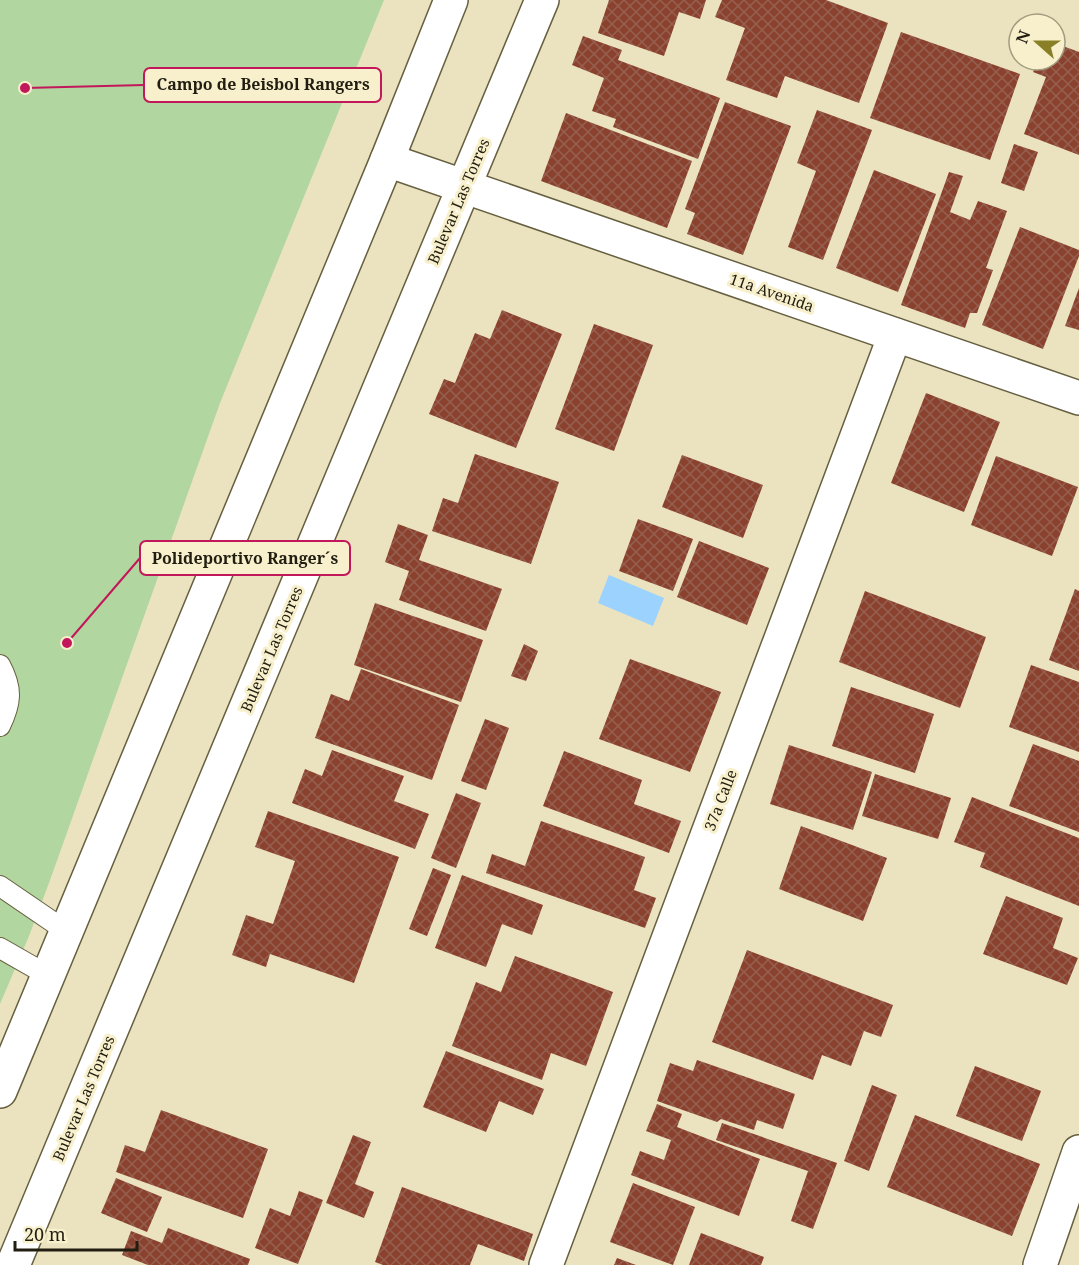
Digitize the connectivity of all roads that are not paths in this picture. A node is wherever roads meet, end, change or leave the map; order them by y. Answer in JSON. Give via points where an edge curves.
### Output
{"nodes":[{"id":1,"x":451,"y":0,"type":"edge"},
{"id":2,"x":542,"y":0,"type":"edge"},
{"id":3,"x":387,"y":160,"type":"junction"},
{"id":4,"x":464,"y":187,"type":"junction"},
{"id":5,"x":895,"y":335,"type":"junction"},
{"id":6,"x":1079,"y":398,"type":"edge"},
{"id":7,"x":0,"y":666,"type":"edge"},
{"id":8,"x":0,"y":726,"type":"edge"},
{"id":9,"x":0,"y":886,"type":"edge"},
{"id":10,"x":66,"y":931,"type":"junction"},
{"id":11,"x":0,"y":948,"type":"edge"},
{"id":12,"x":49,"y":976,"type":"junction"},
{"id":13,"x":0,"y":1091,"type":"edge"},
{"id":14,"x":1079,"y":1152,"type":"edge"},
{"id":15,"x":13,"y":1265,"type":"edge"},
{"id":16,"x":546,"y":1265,"type":"edge"},
{"id":17,"x":1040,"y":1265,"type":"edge"}],
"edges":[{"from":1,"to":3,"type":"street"},
{"from":2,"to":4,"type":"street","name":"Bulevar Las Torres"},
{"from":3,"to":4,"type":"street","name":"11a Avenida"},
{"from":3,"to":10,"type":"street"},
{"from":4,"to":5,"type":"street","name":"11a Avenida"},
{"from":4,"to":15,"type":"street","name":"Bulevar Las Torres"},
{"from":5,"to":6,"type":"street","name":"11a Avenida"},
{"from":5,"to":16,"type":"street","name":"37a Calle"},
{"from":7,"to":8,"type":"lane","via":[[7,678],[9,707]]},
{"from":9,"to":10,"type":"lane"},
{"from":10,"to":12,"type":"street"},
{"from":11,"to":12,"type":"lane"},
{"from":12,"to":13,"type":"street"},
{"from":14,"to":17,"type":"street"}]}
